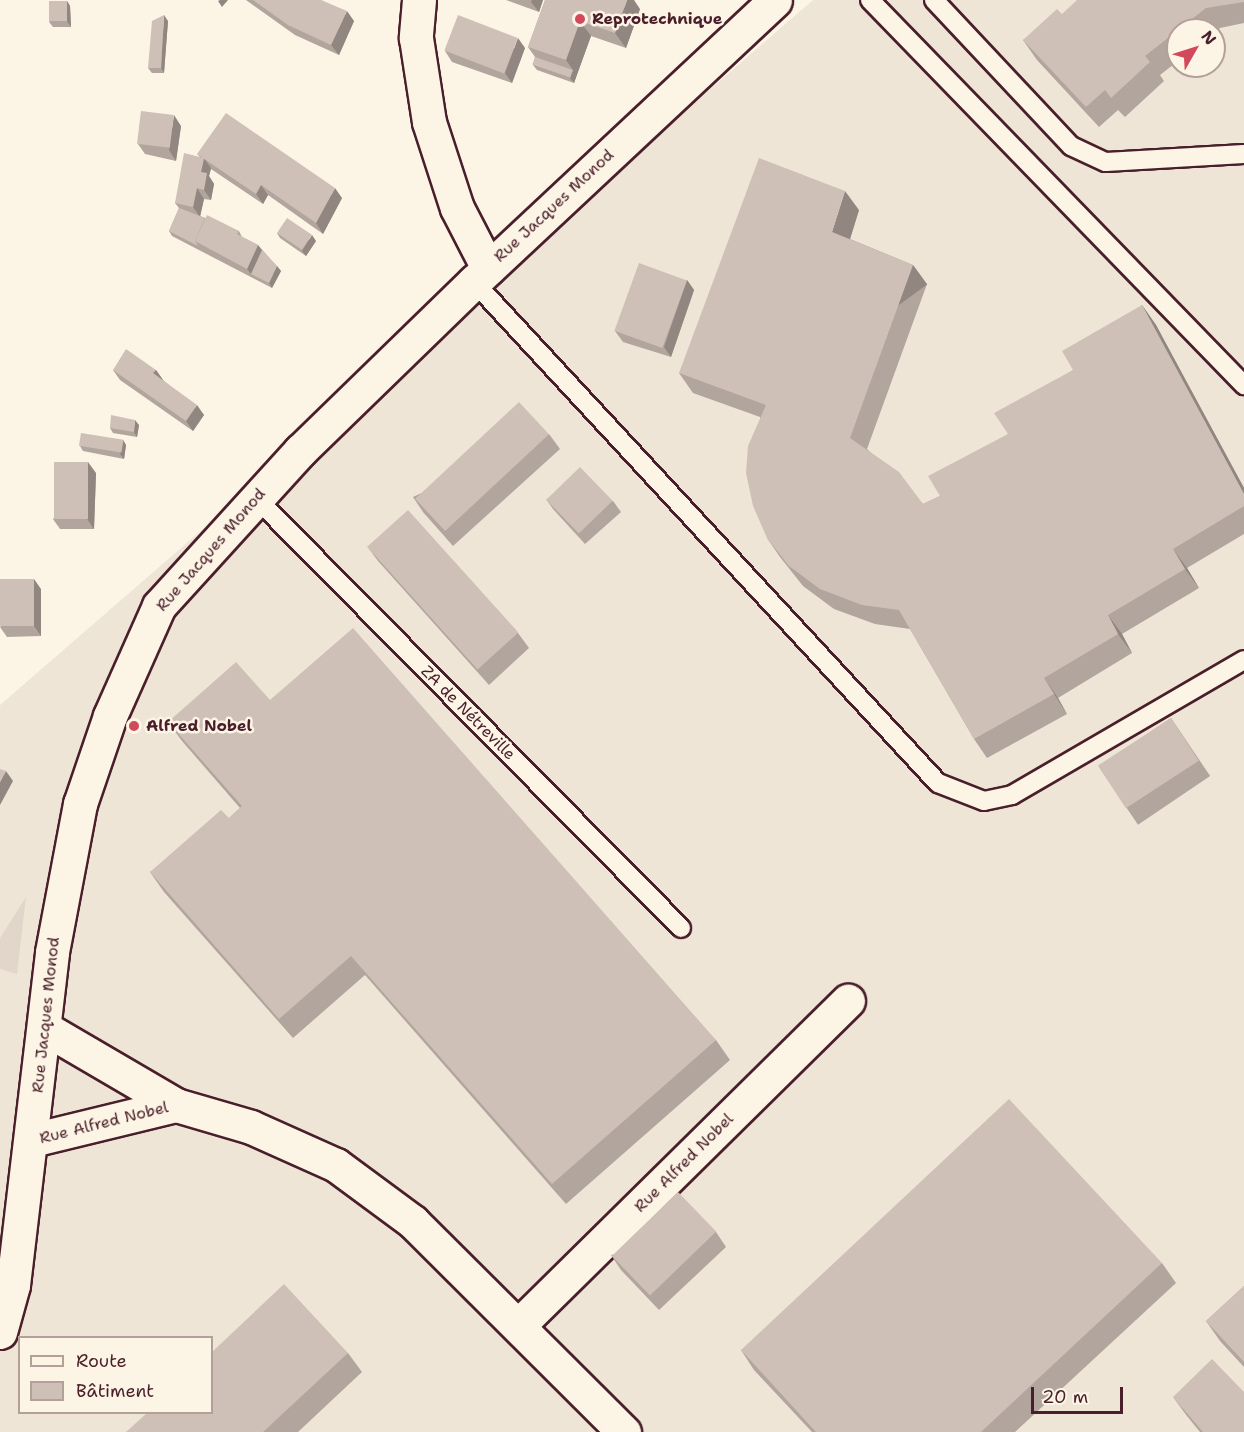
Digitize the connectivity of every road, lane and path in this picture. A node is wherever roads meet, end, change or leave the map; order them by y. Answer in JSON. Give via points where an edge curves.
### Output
{"nodes":[{"id":1,"x":419,"y":0,"type":"edge"},
{"id":2,"x":775,"y":0,"type":"edge"},
{"id":3,"x":870,"y":0,"type":"edge"},
{"id":4,"x":934,"y":0,"type":"edge"},
{"id":5,"x":1244,"y":154,"type":"edge"},
{"id":6,"x":481,"y":275,"type":"junction"},
{"id":7,"x":1244,"y":385,"type":"edge"},
{"id":8,"x":255,"y":497,"type":"junction"},
{"id":9,"x":1244,"y":660,"type":"edge"},
{"id":10,"x":681,"y":928,"type":"dead end"},
{"id":11,"x":848,"y":1001,"type":"dead end"},
{"id":12,"x":46,"y":1029,"type":"junction"},
{"id":13,"x":176,"y":1105,"type":"junction"},
{"id":14,"x":32,"y":1140,"type":"junction"},
{"id":15,"x":519,"y":1324,"type":"junction"},
{"id":16,"x":0,"y":1332,"type":"edge"},
{"id":17,"x":624,"y":1432,"type":"edge"}],
"edges":[{"from":1,"to":6,"type":"street","via":[[417,38],[429,123]]},
{"from":2,"to":6,"type":"street","name":"Rue Jacques Monod"},
{"from":3,"to":7,"type":"lane"},
{"from":4,"to":5,"type":"lane","via":[[1071,146],[1106,162]]},
{"from":6,"to":8,"type":"street","name":"Rue Jacques Monod"},
{"from":6,"to":9,"type":"lane","via":[[938,783],[984,801],[1012,795]]},
{"from":8,"to":10,"type":"lane","name":"ZA de Nétreville"},
{"from":8,"to":12,"type":"street","name":"Rue Jacques Monod","via":[[159,606],[110,716],[80,804],[68,860],[52,952]]},
{"from":11,"to":15,"type":"street","name":"Rue Alfred Nobel"},
{"from":12,"to":13,"type":"street","name":"Rue Alfred Nobel"},
{"from":12,"to":14,"type":"street","name":"Rue Jacques Monod"},
{"from":13,"to":14,"type":"street","name":"Rue Alfred Nobel"},
{"from":13,"to":15,"type":"street","name":"Rue Alfred Nobel","via":[[251,1127],[336,1165],[412,1222]]},
{"from":14,"to":16,"type":"street","name":"Rue Jacques Monod","via":[[13,1286]]},
{"from":15,"to":17,"type":"street","name":"Rue Alfred Nobel"}]}
